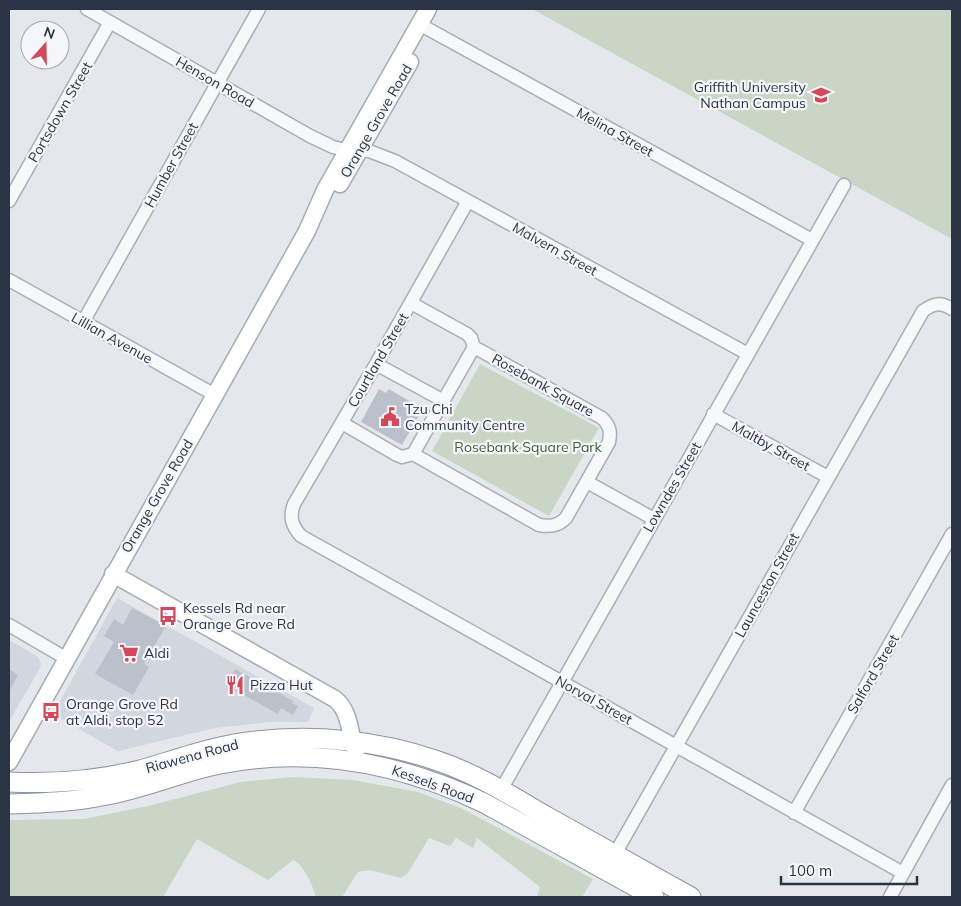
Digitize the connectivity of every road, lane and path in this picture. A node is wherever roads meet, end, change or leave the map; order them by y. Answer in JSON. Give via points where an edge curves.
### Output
{"nodes":[{"id":1,"x":87,"y":9,"type":"edge"},
{"id":2,"x":259,"y":9,"type":"edge"},
{"id":3,"x":428,"y":9,"type":"edge"},
{"id":4,"x":440,"y":9,"type":"edge"},
{"id":5,"x":110,"y":22,"type":"junction"},
{"id":6,"x":423,"y":27,"type":"junction"},
{"id":7,"x":217,"y":83,"type":"junction"},
{"id":8,"x":353,"y":151,"type":"junction"},
{"id":9,"x":844,"y":185,"type":"dead end"},
{"id":10,"x":9,"y":201,"type":"edge"},
{"id":11,"x":468,"y":201,"type":"junction"},
{"id":12,"x":812,"y":240,"type":"junction"},
{"id":13,"x":9,"y":280,"type":"edge"},
{"id":14,"x":410,"y":303,"type":"junction"},
{"id":15,"x":952,"y":309,"type":"edge"},
{"id":16,"x":83,"y":322,"type":"junction"},
{"id":17,"x":474,"y":346,"type":"junction"},
{"id":18,"x":748,"y":354,"type":"junction"},
{"id":19,"x":376,"y":364,"type":"junction"},
{"id":20,"x":215,"y":395,"type":"junction"},
{"id":21,"x":442,"y":400,"type":"junction"},
{"id":22,"x":714,"y":414,"type":"junction"},
{"id":23,"x":342,"y":423,"type":"junction"},
{"id":24,"x":413,"y":454,"type":"junction"},
{"id":25,"x":828,"y":477,"type":"junction"},
{"id":26,"x":587,"y":482,"type":"junction"},
{"id":27,"x":654,"y":519,"type":"junction"},
{"id":28,"x":291,"y":520,"type":"joint"},
{"id":29,"x":952,"y":534,"type":"edge"},
{"id":30,"x":113,"y":574,"type":"junction"},
{"id":31,"x":9,"y":626,"type":"edge"},
{"id":32,"x":67,"y":659,"type":"junction"},
{"id":33,"x":562,"y":682,"type":"junction"},
{"id":34,"x":352,"y":742,"type":"junction"},
{"id":35,"x":676,"y":746,"type":"junction"},
{"id":36,"x":434,"y":759,"type":"joint"},
{"id":37,"x":361,"y":761,"type":"junction"},
{"id":38,"x":9,"y":762,"type":"edge"},
{"id":39,"x":9,"y":782,"type":"edge"},
{"id":40,"x":952,"y":784,"type":"edge"},
{"id":41,"x":501,"y":790,"type":"junction"},
{"id":42,"x":9,"y":804,"type":"edge"},
{"id":43,"x":794,"y":813,"type":"junction"},
{"id":44,"x":610,"y":862,"type":"junction"},
{"id":45,"x":903,"y":873,"type":"junction"},
{"id":46,"x":654,"y":897,"type":"edge"},
{"id":47,"x":691,"y":897,"type":"edge"},
{"id":48,"x":890,"y":897,"type":"edge"}],
"edges":[{"from":1,"to":5,"type":"street","name":"Henson Road"},
{"from":2,"to":7,"type":"street","name":"Humber Street"},
{"from":3,"to":6,"type":"main road","name":"Orange Grove Road"},
{"from":4,"to":6,"type":"main road","name":"Orange Grove Road"},
{"from":5,"to":7,"type":"street","name":"Henson Road"},
{"from":5,"to":10,"type":"street","name":"Portsdown Street"},
{"from":6,"to":8,"type":"main road","name":"Orange Grove Road"},
{"from":6,"to":12,"type":"street","name":"Melina Street"},
{"from":7,"to":8,"type":"street","name":"Henson Road","via":[[298,130],[333,147]]},
{"from":7,"to":16,"type":"street","name":"Humber Street"},
{"from":8,"to":11,"type":"street","name":"Malvern Street","via":[[373,152],[395,161]]},
{"from":8,"to":20,"type":"main road","name":"Orange Grove Road","via":[[324,190],[307,231]]},
{"from":9,"to":12,"type":"street","name":"Lowndes Street"},
{"from":11,"to":14,"type":"street","name":"Courtland Street"},
{"from":11,"to":18,"type":"street","name":"Malvern Street"},
{"from":12,"to":18,"type":"street","name":"Lowndes Street"},
{"from":13,"to":16,"type":"street","name":"Lillian Avenue"},
{"from":14,"to":17,"type":"street","name":"Rosebank Square","via":[[467,334]]},
{"from":14,"to":19,"type":"street","name":"Courtland Street"},
{"from":15,"to":25,"type":"street","name":"Launceston Street","via":[[944,304],[932,304],[923,311]]},
{"from":16,"to":20,"type":"street","name":"Lillian Avenue"},
{"from":17,"to":21,"type":"street"},
{"from":17,"to":26,"type":"street","name":"Rosebank Square","via":[[608,424],[609,442]]},
{"from":18,"to":22,"type":"street","name":"Lowndes Street"},
{"from":19,"to":21,"type":"street"},
{"from":19,"to":23,"type":"street","name":"Courtland Street"},
{"from":20,"to":30,"type":"main road","name":"Orange Grove Road"},
{"from":21,"to":24,"type":"street"},
{"from":22,"to":25,"type":"street","name":"Maltby Street"},
{"from":22,"to":27,"type":"street","name":"Lowndes Street"},
{"from":23,"to":24,"type":"street","name":"Rosebank Square","via":[[397,455]]},
{"from":23,"to":28,"type":"street","name":"Courtland Street","via":[[294,504]]},
{"from":24,"to":26,"type":"street","name":"Rosebank Square","via":[[539,525],[561,523]]},
{"from":25,"to":35,"type":"street","name":"Launceston Street"},
{"from":26,"to":27,"type":"street"},
{"from":27,"to":33,"type":"street","name":"Lowndes Street"},
{"from":28,"to":33,"type":"street","name":"Norval Street","via":[[301,536]]},
{"from":29,"to":43,"type":"street","name":"Salford Street"},
{"from":30,"to":32,"type":"main road","name":"Orange Grove Road"},
{"from":30,"to":34,"type":"main road","via":[[336,699],[346,712]]},
{"from":31,"to":32,"type":"street"},
{"from":32,"to":38,"type":"main road","name":"Orange Grove Road"},
{"from":33,"to":35,"type":"street","name":"Norval Street"},
{"from":33,"to":41,"type":"street","name":"Lowndes Street"},
{"from":34,"to":36,"type":"highway","name":"Riawena Road"},
{"from":34,"to":37,"type":"main road"},
{"from":34,"to":39,"type":"highway","name":"Riawena Road","via":[[295,738],[255,741],[207,749],[103,778],[60,783]]},
{"from":35,"to":43,"type":"street","name":"Norval Street"},
{"from":35,"to":44,"type":"street","name":"Launceston Street"},
{"from":36,"to":41,"type":"highway","name":"Kessels Road"},
{"from":37,"to":42,"type":"highway","name":"Riawena Road","via":[[312,757],[243,761],[107,795]]},
{"from":37,"to":44,"type":"highway","name":"Kessels Road","via":[[408,772],[460,791]]},
{"from":40,"to":45,"type":"street"},
{"from":41,"to":44,"type":"highway","name":"Kessels Road"},
{"from":43,"to":45,"type":"street","name":"Norval Street"},
{"from":44,"to":46,"type":"highway","name":"Kessels Road"},
{"from":44,"to":47,"type":"highway","name":"Kessels Road"},
{"from":45,"to":48,"type":"street"}]}
